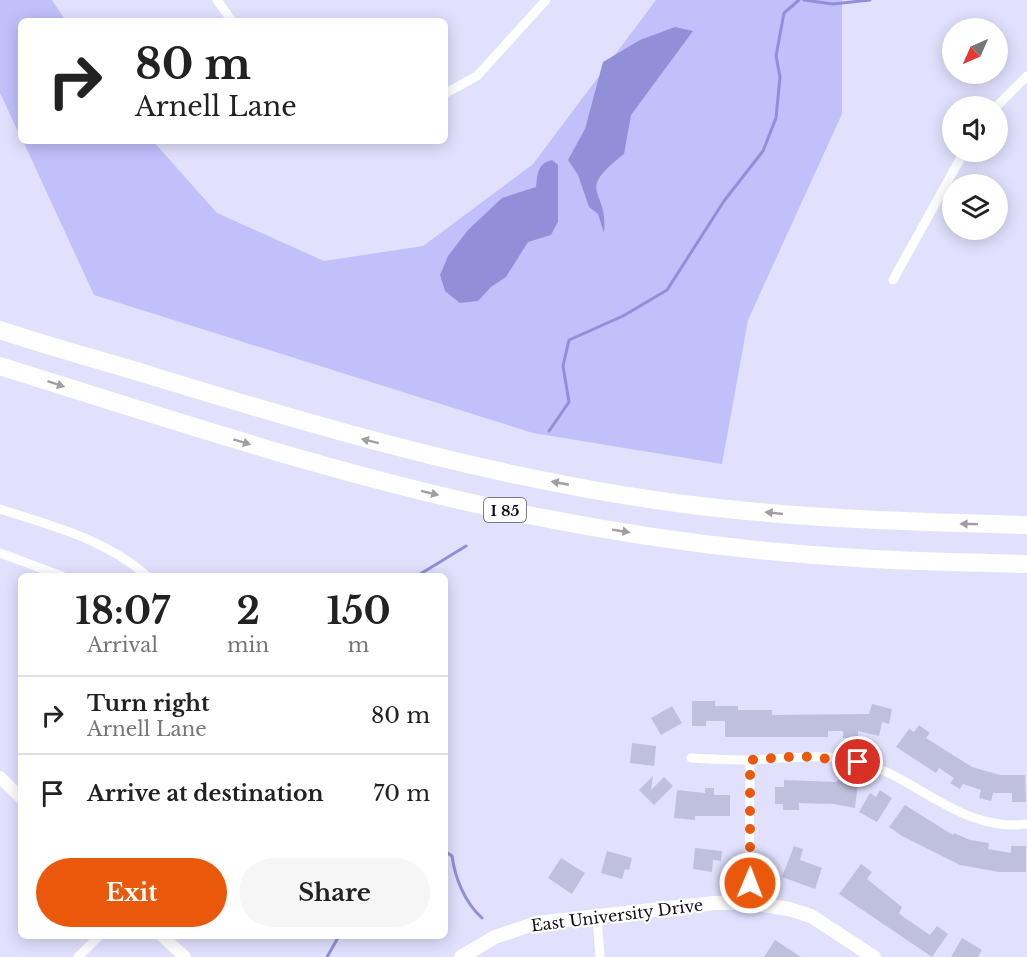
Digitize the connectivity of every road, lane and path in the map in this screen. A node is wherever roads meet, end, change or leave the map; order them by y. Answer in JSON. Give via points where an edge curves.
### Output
{"nodes":[{"id":1,"x":217,"y":0,"type":"edge"},
{"id":2,"x":546,"y":0,"type":"edge"},
{"id":3,"x":230,"y":18,"type":"edge"},
{"id":4,"x":1027,"y":76,"type":"edge"},
{"id":5,"x":448,"y":92,"type":"edge"},
{"id":6,"x":1007,"y":96,"type":"edge"},
{"id":7,"x":958,"y":162,"type":"edge"},
{"id":8,"x":893,"y":280,"type":"dead end"},
{"id":9,"x":0,"y":330,"type":"edge"},
{"id":10,"x":0,"y":366,"type":"edge"},
{"id":11,"x":0,"y":509,"type":"edge"},
{"id":12,"x":1027,"y":525,"type":"edge"},
{"id":13,"x":0,"y":553,"type":"edge"},
{"id":14,"x":1027,"y":564,"type":"edge"},
{"id":15,"x":54,"y":573,"type":"edge"},
{"id":16,"x":143,"y":573,"type":"edge"},
{"id":17,"x":691,"y":758,"type":"dead end"},
{"id":18,"x":750,"y":760,"type":"junction"},
{"id":19,"x":0,"y":777,"type":"edge"},
{"id":20,"x":18,"y":795,"type":"edge"},
{"id":21,"x":1027,"y":824,"type":"edge"},
{"id":22,"x":749,"y":903,"type":"junction"},
{"id":23,"x":597,"y":916,"type":"junction"},
{"id":24,"x":96,"y":939,"type":"edge"},
{"id":25,"x":165,"y":939,"type":"edge"},
{"id":26,"x":78,"y":957,"type":"edge"},
{"id":27,"x":185,"y":957,"type":"edge"},
{"id":28,"x":461,"y":957,"type":"edge"},
{"id":29,"x":600,"y":957,"type":"edge"},
{"id":30,"x":874,"y":957,"type":"edge"}],
"edges":[{"from":1,"to":3,"type":"street"},
{"from":2,"to":5,"type":"street","via":[[483,71]]},
{"from":4,"to":6,"type":"street"},
{"from":7,"to":8,"type":"street"},
{"from":12,"to":9,"type":"highway","number":"I 85","one_way":true,"via":[[846,520],[699,506],[564,484],[338,432]]},
{"from":10,"to":14,"type":"highway","number":"I 85","one_way":true,"via":[[314,464],[530,515],[777,552]]},
{"from":11,"to":16,"type":"street","via":[[100,543]]},
{"from":13,"to":15,"type":"street"},
{"from":17,"to":18,"type":"street"},
{"from":18,"to":21,"type":"street","via":[[800,756],[858,762],[902,780],[964,814],[987,822]]},
{"from":18,"to":22,"type":"street"},
{"from":19,"to":20,"type":"street"},
{"from":22,"to":23,"type":"main road","name":"East University Drive"},
{"from":22,"to":30,"type":"main road","name":"East University Drive","via":[[778,906],[811,916]]},
{"from":23,"to":28,"type":"main road","name":"East University Drive","via":[[522,927]]},
{"from":23,"to":29,"type":"street"},
{"from":24,"to":26,"type":"street"},
{"from":25,"to":27,"type":"street"}]}
